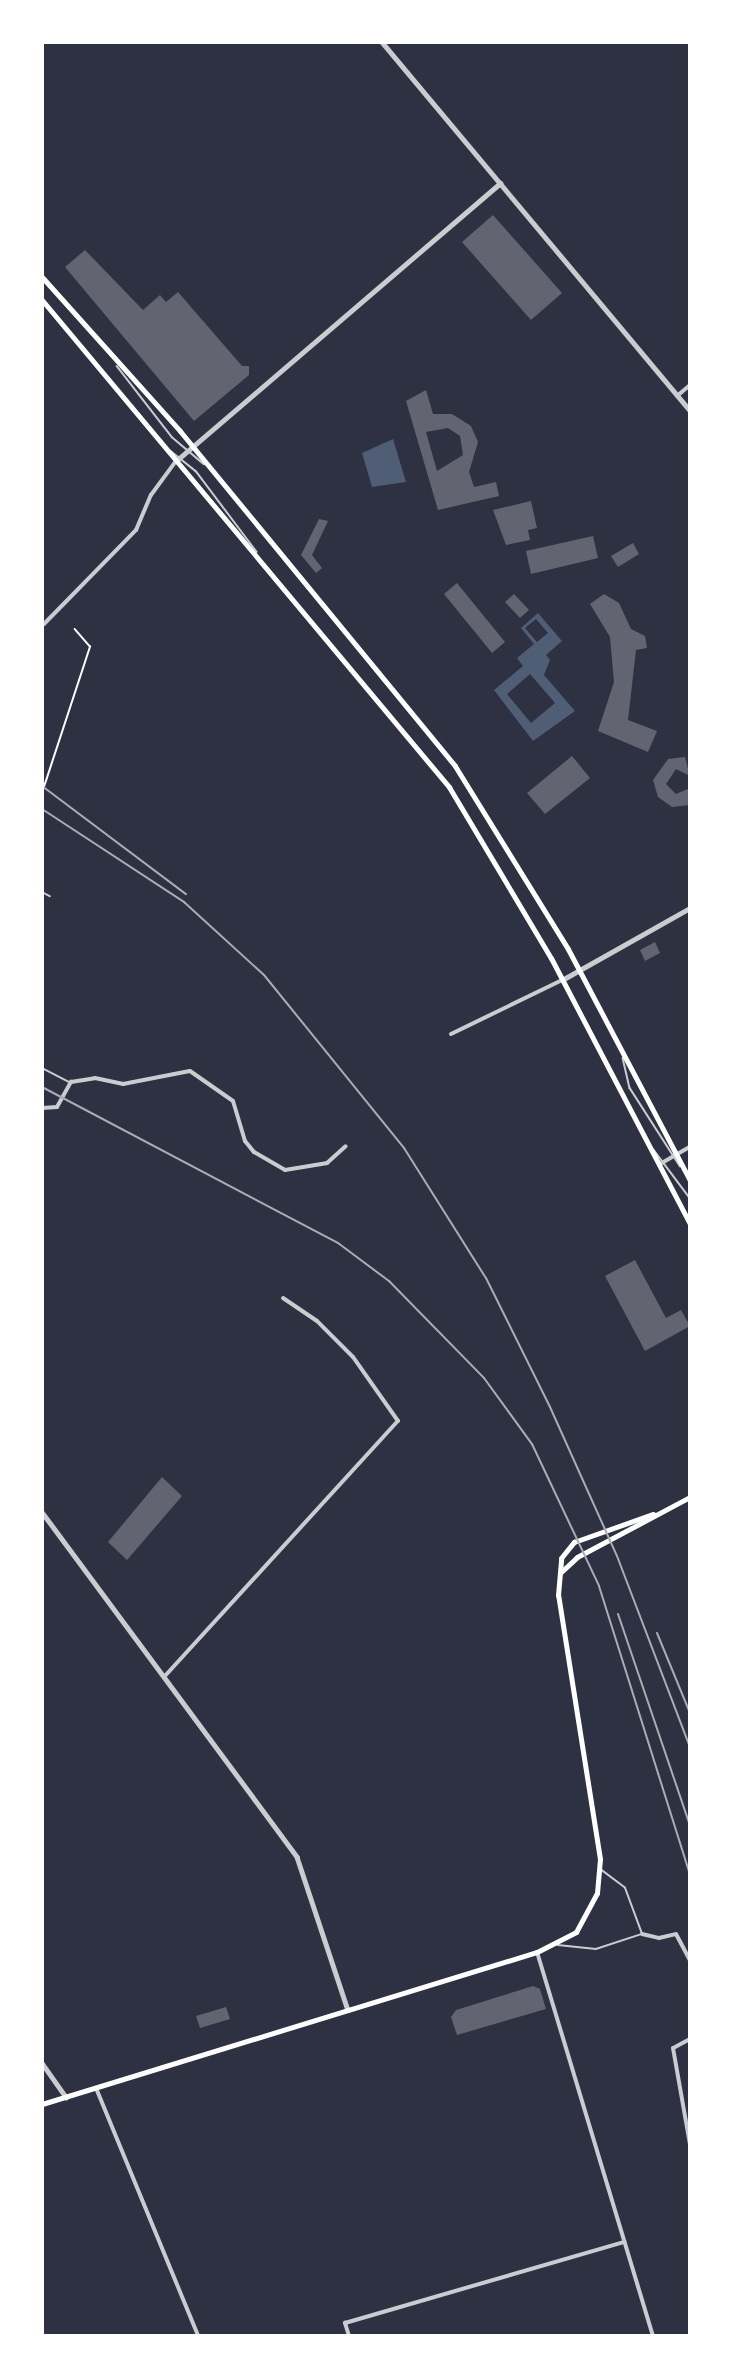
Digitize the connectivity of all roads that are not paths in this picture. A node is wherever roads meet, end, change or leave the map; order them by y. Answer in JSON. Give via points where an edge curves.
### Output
{"nodes":[{"id":1,"x":382,"y":42,"type":"edge"},
{"id":2,"x":500,"y":183,"type":"junction"},
{"id":3,"x":42,"y":277,"type":"edge"},
{"id":4,"x":42,"y":300,"type":"edge"},
{"id":5,"x":117,"y":366,"type":"junction"},
{"id":6,"x":690,"y":385,"type":"edge"},
{"id":7,"x":677,"y":396,"type":"junction"},
{"id":8,"x":690,"y":411,"type":"edge"},
{"id":9,"x":190,"y":449,"type":"junction"},
{"id":10,"x":178,"y":460,"type":"junction"},
{"id":11,"x":257,"y":552,"type":"junction"},
{"id":12,"x":44,"y":624,"type":"dead end"},
{"id":13,"x":42,"y":892,"type":"edge"},
{"id":14,"x":50,"y":896,"type":"dead end"},
{"id":15,"x":690,"y":908,"type":"edge"},
{"id":16,"x":580,"y":970,"type":"junction"},
{"id":17,"x":562,"y":980,"type":"junction"},
{"id":18,"x":452,"y":1034,"type":"dead end"},
{"id":19,"x":622,"y":1054,"type":"junction"},
{"id":20,"x":42,"y":1068,"type":"edge"},
{"id":21,"x":71,"y":1082,"type":"junction"},
{"id":22,"x":42,"y":1108,"type":"edge"},
{"id":23,"x":346,"y":1146,"type":"dead end"},
{"id":24,"x":690,"y":1147,"type":"edge"},
{"id":25,"x":675,"y":1155,"type":"junction"},
{"id":26,"x":662,"y":1162,"type":"junction"},
{"id":27,"x":689,"y":1178,"type":"edge"},
{"id":28,"x":690,"y":1198,"type":"edge"},
{"id":29,"x":690,"y":1224,"type":"edge"},
{"id":30,"x":283,"y":1298,"type":"dead end"},
{"id":31,"x":690,"y":1497,"type":"edge"},
{"id":32,"x":42,"y":1512,"type":"edge"},
{"id":33,"x":653,"y":1514,"type":"junction"},
{"id":34,"x":559,"y":1575,"type":"junction"},
{"id":35,"x":164,"y":1677,"type":"junction"},
{"id":36,"x":600,"y":1869,"type":"junction"},
{"id":37,"x":642,"y":1934,"type":"junction"},
{"id":38,"x":557,"y":1944,"type":"junction"},
{"id":39,"x":537,"y":1952,"type":"junction"},
{"id":40,"x":690,"y":1960,"type":"edge"},
{"id":41,"x":348,"y":2010,"type":"junction"},
{"id":42,"x":690,"y":2039,"type":"edge"},
{"id":43,"x":42,"y":2064,"type":"edge"},
{"id":44,"x":96,"y":2088,"type":"junction"},
{"id":45,"x":66,"y":2097,"type":"junction"},
{"id":46,"x":42,"y":2104,"type":"edge"},
{"id":47,"x":690,"y":2144,"type":"edge"},
{"id":48,"x":624,"y":2242,"type":"junction"},
{"id":49,"x":198,"y":2336,"type":"edge"},
{"id":50,"x":349,"y":2336,"type":"edge"},
{"id":51,"x":652,"y":2336,"type":"edge"}],
"edges":[{"from":1,"to":2,"type":"street"},
{"from":2,"to":7,"type":"street"},
{"from":2,"to":9,"type":"street"},
{"from":3,"to":5,"type":"main road"},
{"from":4,"to":10,"type":"main road"},
{"from":5,"to":9,"type":"lane"},
{"from":5,"to":9,"type":"main road","via":[[137,381]]},
{"from":6,"to":7,"type":"street"},
{"from":7,"to":8,"type":"street"},
{"from":9,"to":10,"type":"street"},
{"from":9,"to":16,"type":"main road","via":[[455,766],[514,855]]},
{"from":10,"to":11,"type":"lane","via":[[238,522]]},
{"from":10,"to":11,"type":"main road","via":[[227,526]]},
{"from":10,"to":12,"type":"street","via":[[151,495],[136,530]]},
{"from":11,"to":17,"type":"main road","via":[[449,787]]},
{"from":13,"to":14,"type":"lane"},
{"from":15,"to":16,"type":"street"},
{"from":16,"to":17,"type":"street"},
{"from":16,"to":19,"type":"main road"},
{"from":17,"to":18,"type":"street"},
{"from":17,"to":26,"type":"main road"},
{"from":19,"to":25,"type":"main road"},
{"from":19,"to":25,"type":"lane","via":[[623,1075]]},
{"from":20,"to":21,"type":"lane"},
{"from":21,"to":22,"type":"street","via":[[57,1107]]},
{"from":21,"to":23,"type":"street","via":[[95,1078],[123,1084],[190,1071],[233,1101],[245,1141],[254,1152],[285,1170],[327,1163]]},
{"from":24,"to":25,"type":"street"},
{"from":25,"to":26,"type":"street"},
{"from":25,"to":27,"type":"main road"},
{"from":26,"to":28,"type":"lane"},
{"from":26,"to":29,"type":"main road"},
{"from":30,"to":35,"type":"street","via":[[317,1321],[353,1357],[398,1421]]},
{"from":31,"to":33,"type":"main road"},
{"from":32,"to":35,"type":"street"},
{"from":33,"to":34,"type":"main road","via":[[577,1557]]},
{"from":33,"to":34,"type":"main road","via":[[574,1542],[561,1558]]},
{"from":34,"to":36,"type":"main road"},
{"from":35,"to":41,"type":"street","via":[[297,1857]]},
{"from":36,"to":37,"type":"lane","via":[[625,1888]]},
{"from":36,"to":38,"type":"main road","via":[[588,1915],[576,1932]]},
{"from":37,"to":38,"type":"lane","via":[[596,1949]]},
{"from":37,"to":40,"type":"street","via":[[676,1934]]},
{"from":38,"to":39,"type":"main road"},
{"from":39,"to":41,"type":"main road"},
{"from":39,"to":48,"type":"street"},
{"from":41,"to":44,"type":"main road"},
{"from":42,"to":47,"type":"street","via":[[673,2048]]},
{"from":43,"to":45,"type":"street"},
{"from":44,"to":45,"type":"main road"},
{"from":44,"to":49,"type":"street"},
{"from":45,"to":46,"type":"main road"},
{"from":48,"to":50,"type":"street","via":[[345,2323]]},
{"from":48,"to":51,"type":"street"}]}
